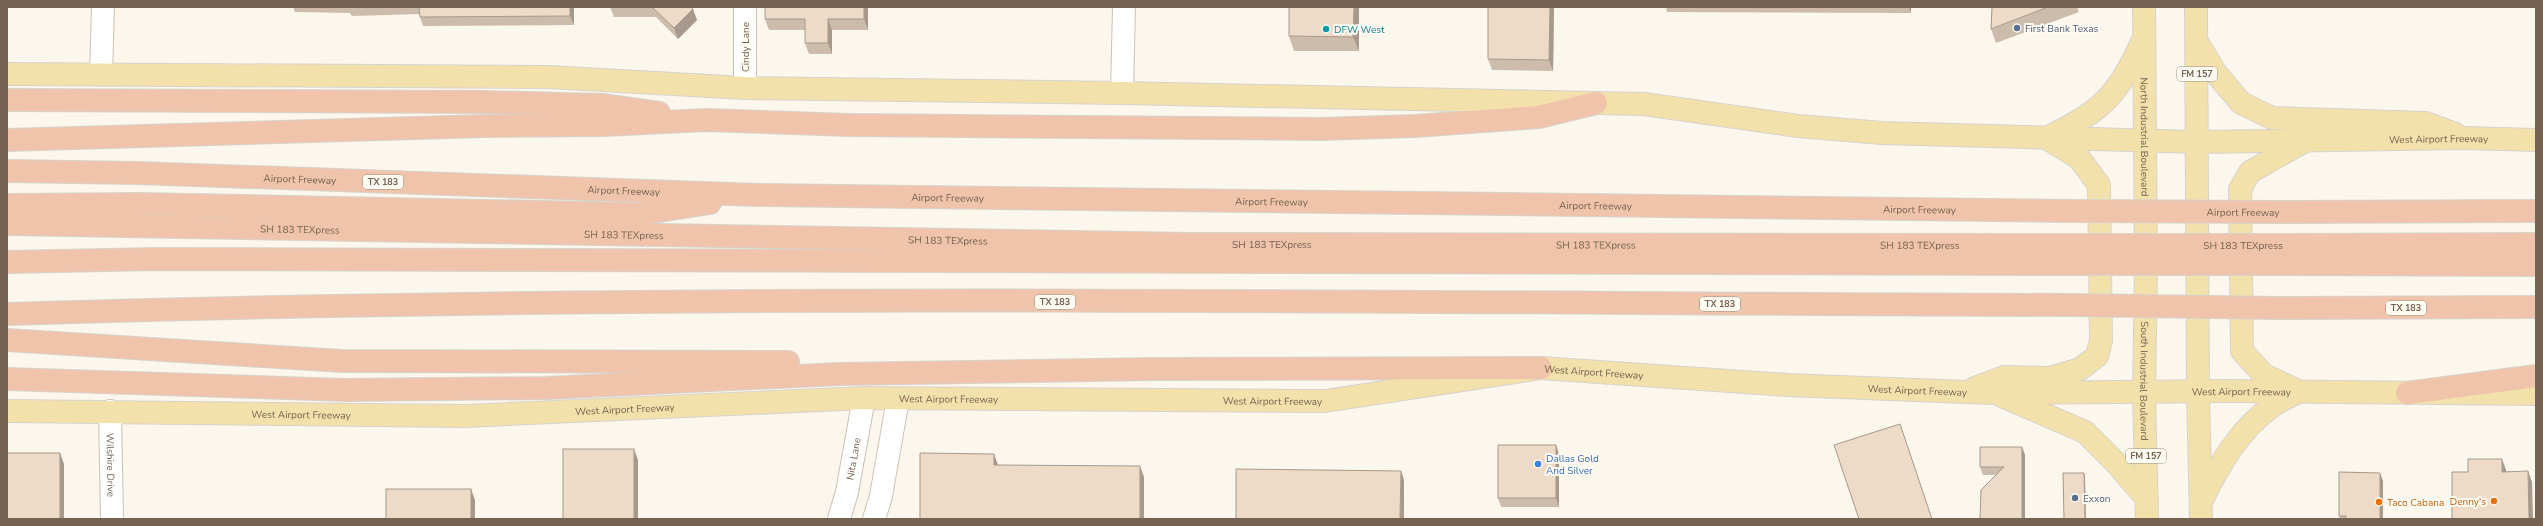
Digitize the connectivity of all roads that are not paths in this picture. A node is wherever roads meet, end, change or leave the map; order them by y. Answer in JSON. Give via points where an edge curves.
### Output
{"nodes":[{"id":1,"x":102,"y":7,"type":"edge"},
{"id":2,"x":745,"y":7,"type":"edge"},
{"id":3,"x":1124,"y":7,"type":"edge"},
{"id":4,"x":2144,"y":7,"type":"edge"},
{"id":5,"x":2196,"y":7,"type":"edge"},
{"id":6,"x":2144,"y":36,"type":"junction"},
{"id":7,"x":2196,"y":40,"type":"junction"},
{"id":8,"x":7,"y":74,"type":"edge"},
{"id":9,"x":101,"y":74,"type":"junction"},
{"id":10,"x":745,"y":88,"type":"junction"},
{"id":11,"x":1122,"y":92,"type":"junction"},
{"id":12,"x":7,"y":100,"type":"edge"},
{"id":13,"x":1596,"y":103,"type":"junction"},
{"id":14,"x":706,"y":120,"type":"junction"},
{"id":15,"x":2046,"y":138,"type":"junction"},
{"id":16,"x":2466,"y":138,"type":"junction"},
{"id":17,"x":7,"y":140,"type":"edge"},
{"id":18,"x":2306,"y":140,"type":"junction"},
{"id":19,"x":2536,"y":140,"type":"edge"},
{"id":20,"x":2145,"y":141,"type":"junction"},
{"id":21,"x":2197,"y":142,"type":"junction"},
{"id":22,"x":7,"y":171,"type":"edge"},
{"id":23,"x":758,"y":195,"type":"junction"},
{"id":24,"x":7,"y":205,"type":"edge"},
{"id":25,"x":2536,"y":211,"type":"edge"},
{"id":26,"x":7,"y":224,"type":"edge"},
{"id":27,"x":2536,"y":244,"type":"edge"},
{"id":28,"x":2073,"y":254,"type":"junction"},
{"id":29,"x":2282,"y":254,"type":"junction"},
{"id":30,"x":7,"y":262,"type":"edge"},
{"id":31,"x":2536,"y":265,"type":"edge"},
{"id":32,"x":2146,"y":268,"type":"joint"},
{"id":33,"x":2536,"y":307,"type":"edge"},
{"id":34,"x":7,"y":314,"type":"edge"},
{"id":35,"x":7,"y":340,"type":"edge"},
{"id":36,"x":1155,"y":368,"type":"junction"},
{"id":37,"x":1541,"y":368,"type":"junction"},
{"id":38,"x":2536,"y":376,"type":"edge"},
{"id":39,"x":7,"y":379,"type":"edge"},
{"id":40,"x":1966,"y":391,"type":"junction"},
{"id":41,"x":2144,"y":392,"type":"junction"},
{"id":42,"x":2198,"y":392,"type":"junction"},
{"id":43,"x":2299,"y":392,"type":"junction"},
{"id":44,"x":1993,"y":393,"type":"junction"},
{"id":45,"x":2407,"y":394,"type":"junction"},
{"id":46,"x":2536,"y":394,"type":"edge"},
{"id":47,"x":864,"y":398,"type":"junction"},
{"id":48,"x":898,"y":399,"type":"junction"},
{"id":49,"x":7,"y":410,"type":"edge"},
{"id":50,"x":110,"y":411,"type":"junction"},
{"id":51,"x":2147,"y":509,"type":"edge"},
{"id":52,"x":2201,"y":511,"type":"edge"},
{"id":53,"x":112,"y":519,"type":"edge"},
{"id":54,"x":839,"y":519,"type":"edge"},
{"id":55,"x":874,"y":519,"type":"edge"}],
"edges":[{"from":1,"to":9,"type":"street"},
{"from":2,"to":10,"type":"street","name":"Cindy Lane"},
{"from":3,"to":11,"type":"street"},
{"from":4,"to":6,"type":"main road","name":"North Industrial Boulevard","number":"FM 157"},
{"from":5,"to":7,"type":"main road","number":"FM 157"},
{"from":6,"to":15,"type":"main road","via":[[2128,73],[2108,100],[2085,118]]},
{"from":6,"to":20,"type":"main road","name":"North Industrial Boulevard","number":"FM 157"},
{"from":7,"to":16,"type":"main road","via":[[2214,72],[2241,103],[2272,118],[2426,123]]},
{"from":7,"to":21,"type":"main road","number":"FM 157"},
{"from":8,"to":9,"type":"main road"},
{"from":9,"to":10,"type":"main road","via":[[548,77]]},
{"from":10,"to":11,"type":"main road"},
{"from":11,"to":13,"type":"main road"},
{"from":12,"to":14,"type":"highway","via":[[484,102],[602,105]]},
{"from":13,"to":14,"type":"highway","via":[[1539,117],[1415,126],[1322,129],[850,125]]},
{"from":13,"to":15,"type":"main road","via":[[1649,104],[1798,126],[1874,132]]},
{"from":14,"to":17,"type":"highway","via":[[604,125],[484,126]]},
{"from":15,"to":20,"type":"main road"},
{"from":15,"to":40,"type":"main road","via":[[2079,158],[2099,185],[2101,341],[2097,356],[2080,369],[2050,378],[2004,377]]},
{"from":16,"to":18,"type":"main road","name":"West Airport Freeway"},
{"from":16,"to":19,"type":"main road","name":"West Airport Freeway"},
{"from":18,"to":21,"type":"main road","name":"West Airport Freeway"},
{"from":18,"to":43,"type":"main road","via":[[2250,172],[2240,189],[2242,351],[2264,375]]},
{"from":20,"to":21,"type":"main road"},
{"from":20,"to":32,"type":"main road","name":"North Industrial Boulevard","number":"FM 157"},
{"from":21,"to":42,"type":"main road","number":"FM 157"},
{"from":22,"to":23,"type":"highway","name":"Airport Freeway","number":"TX 183","via":[[138,173]]},
{"from":23,"to":24,"type":"highway","via":[[640,214],[138,204]]},
{"from":23,"to":25,"type":"highway","name":"Airport Freeway","number":"TX 183","bridge":true,"via":[[2071,211]]},
{"from":26,"to":28,"type":"highway","name":"SH 183 TEXpress","via":[[1188,244]]},
{"from":27,"to":29,"type":"highway","name":"SH 183 TEXpress"},
{"from":28,"to":29,"type":"highway","name":"SH 183 TEXpress","bridge":true},
{"from":28,"to":30,"type":"highway","name":"SH 183 TEXpress","via":[[171,259]]},
{"from":29,"to":31,"type":"highway","name":"SH 183 TEXpress"},
{"from":32,"to":41,"type":"main road","name":"South Industrial Boulevard","number":"FM 157"},
{"from":33,"to":34,"type":"highway","number":"TX 183","bridge":true,"via":[[2277,308],[740,300],[346,304]]},
{"from":35,"to":36,"type":"highway","via":[[342,362],[839,363]]},
{"from":36,"to":37,"type":"highway"},
{"from":36,"to":39,"type":"highway","via":[[839,374],[539,388],[346,390]]},
{"from":37,"to":40,"type":"main road","name":"West Airport Freeway","via":[[1788,385]]},
{"from":37,"to":48,"type":"main road","name":"West Airport Freeway","via":[[1325,401]]},
{"from":38,"to":45,"type":"highway"},
{"from":40,"to":44,"type":"main road","name":"West Airport Freeway"},
{"from":41,"to":42,"type":"main road","name":"West Airport Freeway"},
{"from":41,"to":44,"type":"main road","name":"West Airport Freeway"},
{"from":41,"to":51,"type":"main road","name":"South Industrial Boulevard","number":"FM 157"},
{"from":42,"to":43,"type":"main road","name":"West Airport Freeway"},
{"from":42,"to":52,"type":"main road","number":"FM 157"},
{"from":43,"to":45,"type":"main road","name":"West Airport Freeway"},
{"from":43,"to":52,"type":"main road","via":[[2271,407],[2243,434],[2219,465]]},
{"from":44,"to":51,"type":"main road","via":[[2085,432],[2116,463]]},
{"from":45,"to":46,"type":"main road","name":"West Airport Freeway"},
{"from":47,"to":48,"type":"main road","name":"West Airport Freeway"},
{"from":47,"to":50,"type":"main road","name":"West Airport Freeway","via":[[466,416]]},
{"from":47,"to":54,"type":"street","name":"Nita Lane","via":[[847,492]]},
{"from":48,"to":55,"type":"street","via":[[881,496]]},
{"from":49,"to":50,"type":"main road","name":"West Airport Freeway"},
{"from":50,"to":53,"type":"street","name":"Wilshire Drive"}]}
